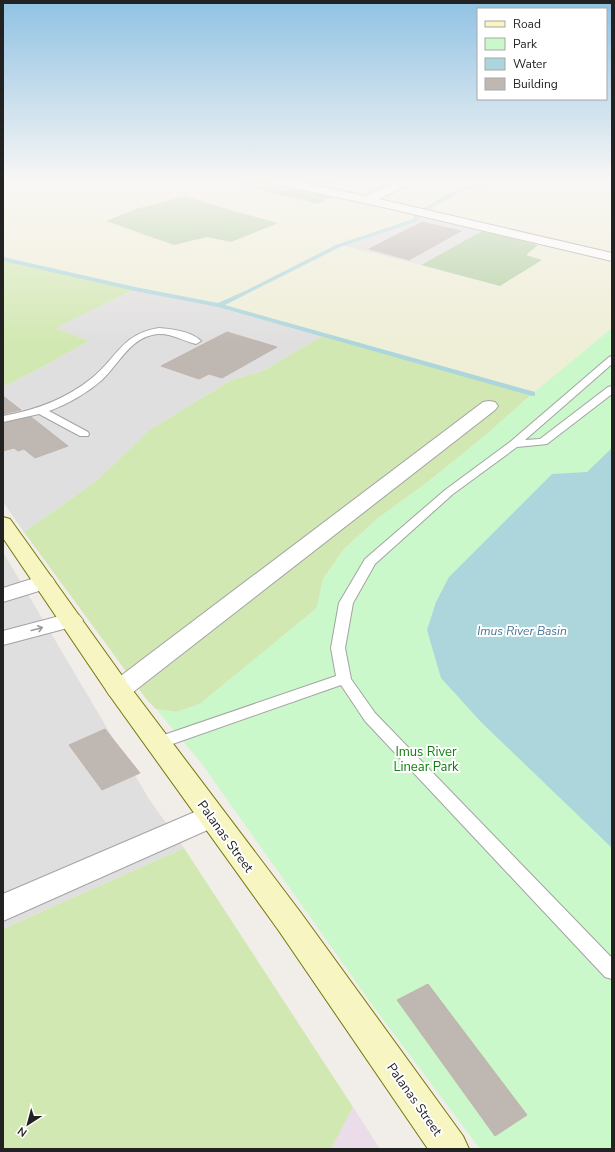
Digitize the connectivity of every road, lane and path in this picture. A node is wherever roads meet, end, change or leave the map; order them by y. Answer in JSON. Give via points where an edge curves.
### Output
{"nodes":[{"id":1,"x":521,"y":236,"type":"edge"},
{"id":2,"x":612,"y":257,"type":"edge"},
{"id":3,"x":196,"y":341,"type":"dead end"},
{"id":4,"x":612,"y":359,"type":"edge"},
{"id":5,"x":612,"y":389,"type":"edge"},
{"id":6,"x":488,"y":406,"type":"dead end"},
{"id":7,"x":41,"y":411,"type":"junction"},
{"id":8,"x":3,"y":419,"type":"edge"},
{"id":9,"x":84,"y":434,"type":"dead end"},
{"id":10,"x":514,"y":444,"type":"junction"},
{"id":11,"x":3,"y":523,"type":"edge"},
{"id":12,"x":44,"y":582,"type":"junction"},
{"id":13,"x":3,"y":595,"type":"edge"},
{"id":14,"x":71,"y":620,"type":"junction"},
{"id":15,"x":3,"y":638,"type":"edge"},
{"id":16,"x":344,"y":679,"type":"junction"},
{"id":17,"x":120,"y":690,"type":"junction"},
{"id":18,"x":158,"y":743,"type":"junction"},
{"id":19,"x":211,"y":816,"type":"junction"},
{"id":20,"x":3,"y":908,"type":"edge"},
{"id":21,"x":612,"y":971,"type":"edge"},
{"id":22,"x":450,"y":1149,"type":"edge"}],
"edges":[{"from":1,"to":2,"type":"street"},
{"from":3,"to":7,"type":"lane","via":[[165,330],[138,336],[101,374],[57,405]]},
{"from":4,"to":10,"type":"lane"},
{"from":5,"to":10,"type":"lane","via":[[543,442]]},
{"from":6,"to":17,"type":"street"},
{"from":7,"to":8,"type":"lane"},
{"from":7,"to":9,"type":"lane"},
{"from":10,"to":16,"type":"lane","via":[[449,492],[370,562],[346,603],[338,648]]},
{"from":11,"to":12,"type":"main road","name":"Palanas Street"},
{"from":12,"to":13,"type":"street"},
{"from":12,"to":14,"type":"main road","name":"Palanas Street"},
{"from":15,"to":14,"type":"street","one_way":true},
{"from":14,"to":17,"type":"main road","name":"Palanas Street"},
{"from":16,"to":18,"type":"lane"},
{"from":16,"to":21,"type":"lane","via":[[375,723]]},
{"from":17,"to":18,"type":"main road","name":"Palanas Street"},
{"from":18,"to":19,"type":"main road","name":"Palanas Street"},
{"from":19,"to":20,"type":"street"},
{"from":19,"to":22,"type":"main road","name":"Palanas Street","via":[[290,922]]}]}
